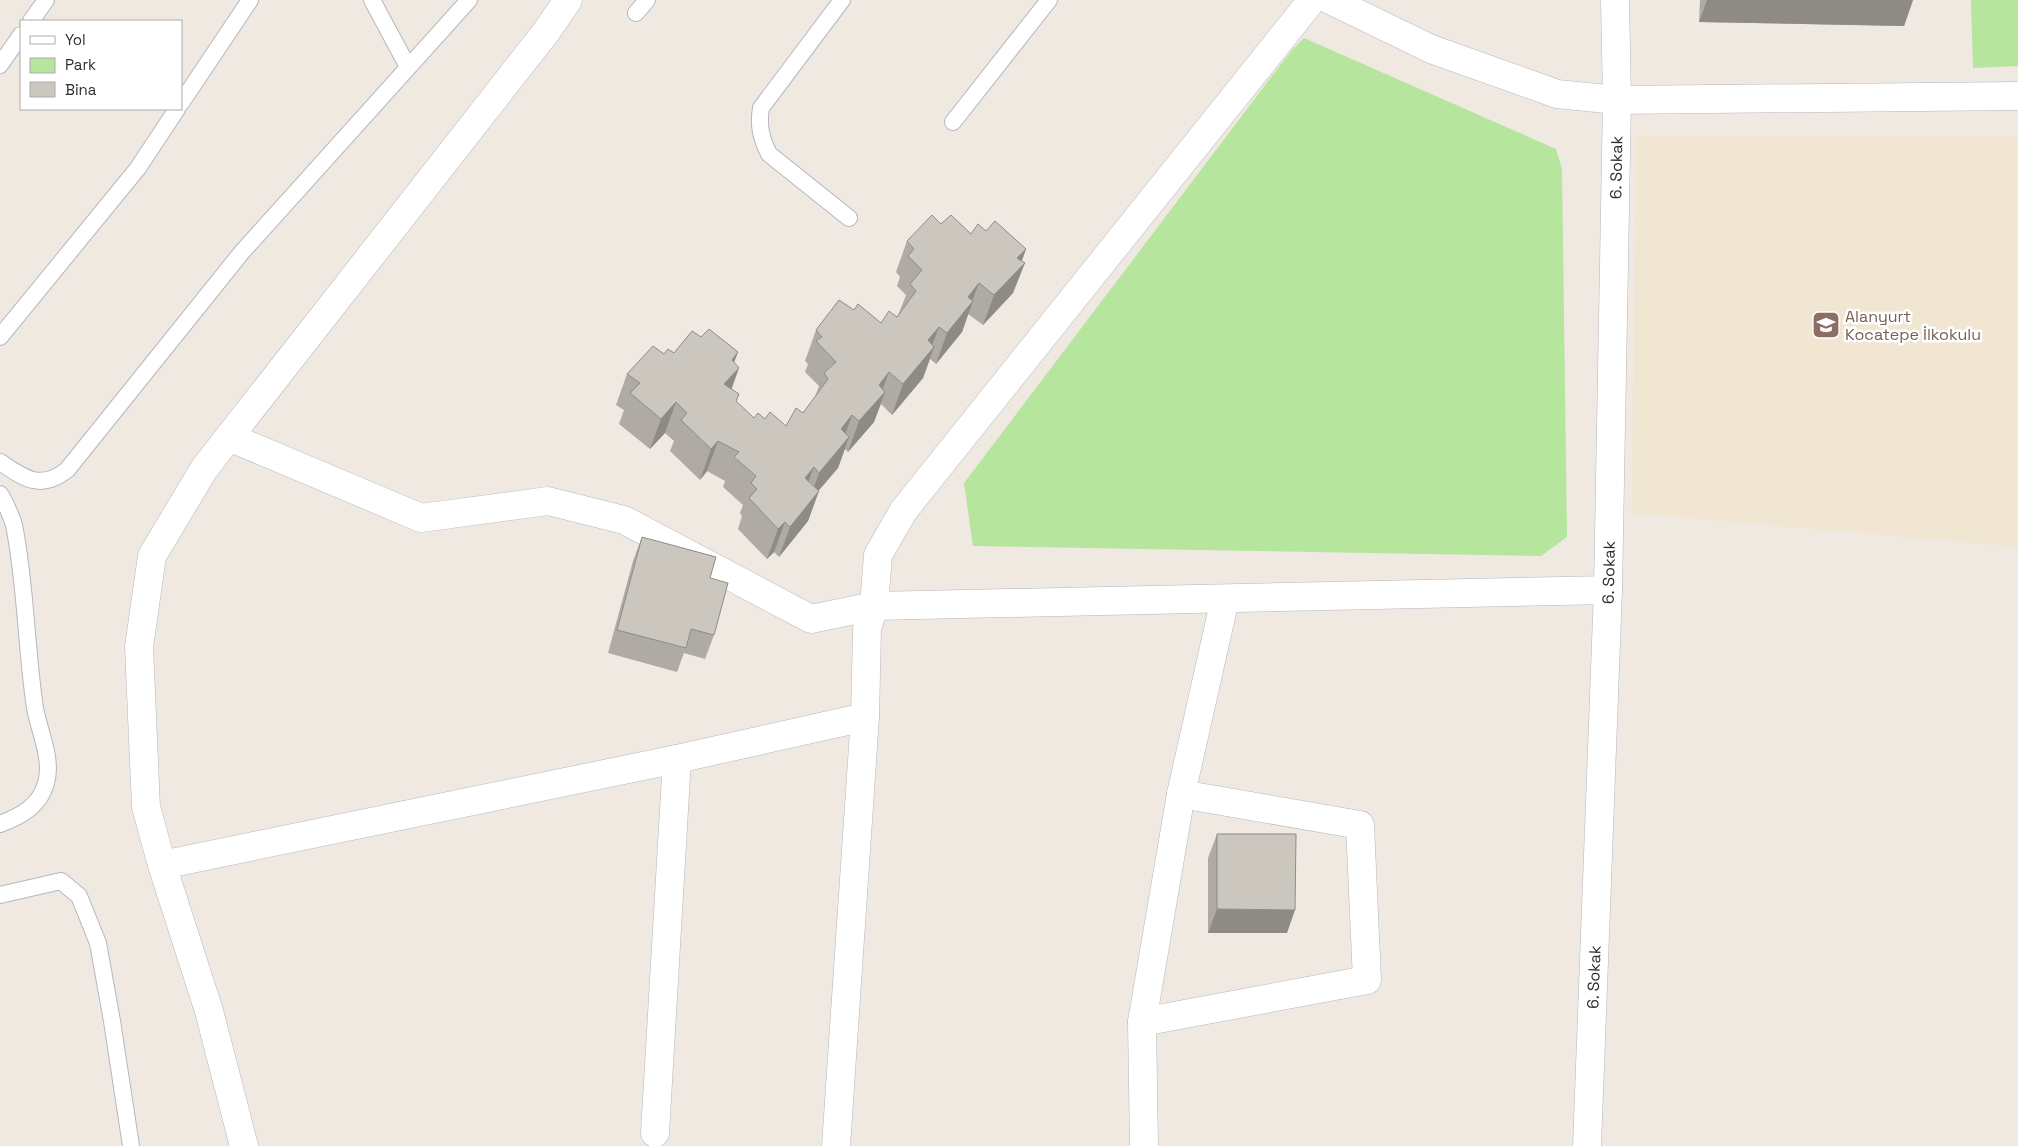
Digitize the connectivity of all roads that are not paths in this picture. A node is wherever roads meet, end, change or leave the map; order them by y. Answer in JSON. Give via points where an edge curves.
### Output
{"nodes":[{"id":1,"x":46,"y":0,"type":"edge"},
{"id":2,"x":250,"y":0,"type":"edge"},
{"id":3,"x":372,"y":0,"type":"edge"},
{"id":4,"x":469,"y":0,"type":"edge"},
{"id":5,"x":568,"y":0,"type":"edge"},
{"id":6,"x":647,"y":0,"type":"edge"},
{"id":7,"x":842,"y":0,"type":"edge"},
{"id":8,"x":1049,"y":0,"type":"edge"},
{"id":9,"x":1312,"y":0,"type":"edge"},
{"id":10,"x":1330,"y":0,"type":"edge"},
{"id":11,"x":1615,"y":0,"type":"edge"},
{"id":12,"x":636,"y":13,"type":"dead end"},
{"id":13,"x":32,"y":20,"type":"edge"},
{"id":14,"x":20,"y":36,"type":"edge"},
{"id":15,"x":0,"y":65,"type":"edge"},
{"id":16,"x":408,"y":67,"type":"junction"},
{"id":17,"x":2018,"y":96,"type":"edge"},
{"id":18,"x":1617,"y":100,"type":"junction"},
{"id":19,"x":182,"y":102,"type":"edge"},
{"id":20,"x":176,"y":110,"type":"edge"},
{"id":21,"x":953,"y":122,"type":"dead end"},
{"id":22,"x":849,"y":218,"type":"dead end"},
{"id":23,"x":0,"y":337,"type":"edge"},
{"id":24,"x":229,"y":437,"type":"junction"},
{"id":25,"x":0,"y":462,"type":"edge"},
{"id":26,"x":0,"y":494,"type":"edge"},
{"id":27,"x":1608,"y":590,"type":"junction"},
{"id":28,"x":1225,"y":599,"type":"junction"},
{"id":29,"x":874,"y":606,"type":"junction"},
{"id":30,"x":865,"y":717,"type":"junction"},
{"id":31,"x":677,"y":760,"type":"junction"},
{"id":32,"x":1181,"y":794,"type":"junction"},
{"id":33,"x":0,"y":824,"type":"edge"},
{"id":34,"x":162,"y":865,"type":"junction"},
{"id":35,"x":0,"y":895,"type":"edge"},
{"id":36,"x":1142,"y":1022,"type":"junction"},
{"id":37,"x":655,"y":1132,"type":"dead end"},
{"id":38,"x":132,"y":1146,"type":"edge"},
{"id":39,"x":244,"y":1146,"type":"edge"},
{"id":40,"x":836,"y":1146,"type":"edge"},
{"id":41,"x":1144,"y":1146,"type":"edge"},
{"id":42,"x":1587,"y":1146,"type":"edge"}],
"edges":[{"from":1,"to":13,"type":"lane"},
{"from":2,"to":19,"type":"lane"},
{"from":3,"to":16,"type":"lane"},
{"from":4,"to":16,"type":"lane"},
{"from":5,"to":24,"type":"street"},
{"from":6,"to":12,"type":"lane"},
{"from":7,"to":22,"type":"lane","via":[[761,108],[759,123],[769,154]]},
{"from":8,"to":21,"type":"lane"},
{"from":9,"to":29,"type":"street","via":[[904,510],[878,555]]},
{"from":10,"to":18,"type":"street","via":[[1431,49],[1548,91]]},
{"from":11,"to":18,"type":"street","name":"6. Sokak"},
{"from":14,"to":15,"type":"lane"},
{"from":16,"to":25,"type":"lane","via":[[242,252],[67,470],[59,477],[38,482],[27,480]]},
{"from":17,"to":18,"type":"street"},
{"from":18,"to":27,"type":"street","name":"6. Sokak"},
{"from":20,"to":23,"type":"lane","via":[[138,168]]},
{"from":24,"to":29,"type":"street","via":[[421,518],[548,501],[624,520],[811,619]]},
{"from":24,"to":34,"type":"street","via":[[204,469],[152,556],[139,647],[146,807]]},
{"from":26,"to":33,"type":"lane","via":[[13,524],[35,709],[49,770],[46,784],[33,806]]},
{"from":27,"to":28,"type":"street"},
{"from":27,"to":42,"type":"street","name":"6. Sokak"},
{"from":28,"to":29,"type":"street"},
{"from":28,"to":32,"type":"street"},
{"from":29,"to":30,"type":"street","via":[[867,629]]},
{"from":30,"to":31,"type":"street"},
{"from":30,"to":40,"type":"street"},
{"from":31,"to":34,"type":"street"},
{"from":31,"to":37,"type":"street"},
{"from":32,"to":36,"type":"street"},
{"from":32,"to":36,"type":"street","via":[[1360,825],[1367,980]]},
{"from":34,"to":39,"type":"street","via":[[209,1012]]},
{"from":35,"to":38,"type":"lane","via":[[61,881],[79,896],[98,943]]},
{"from":36,"to":41,"type":"street"}]}
